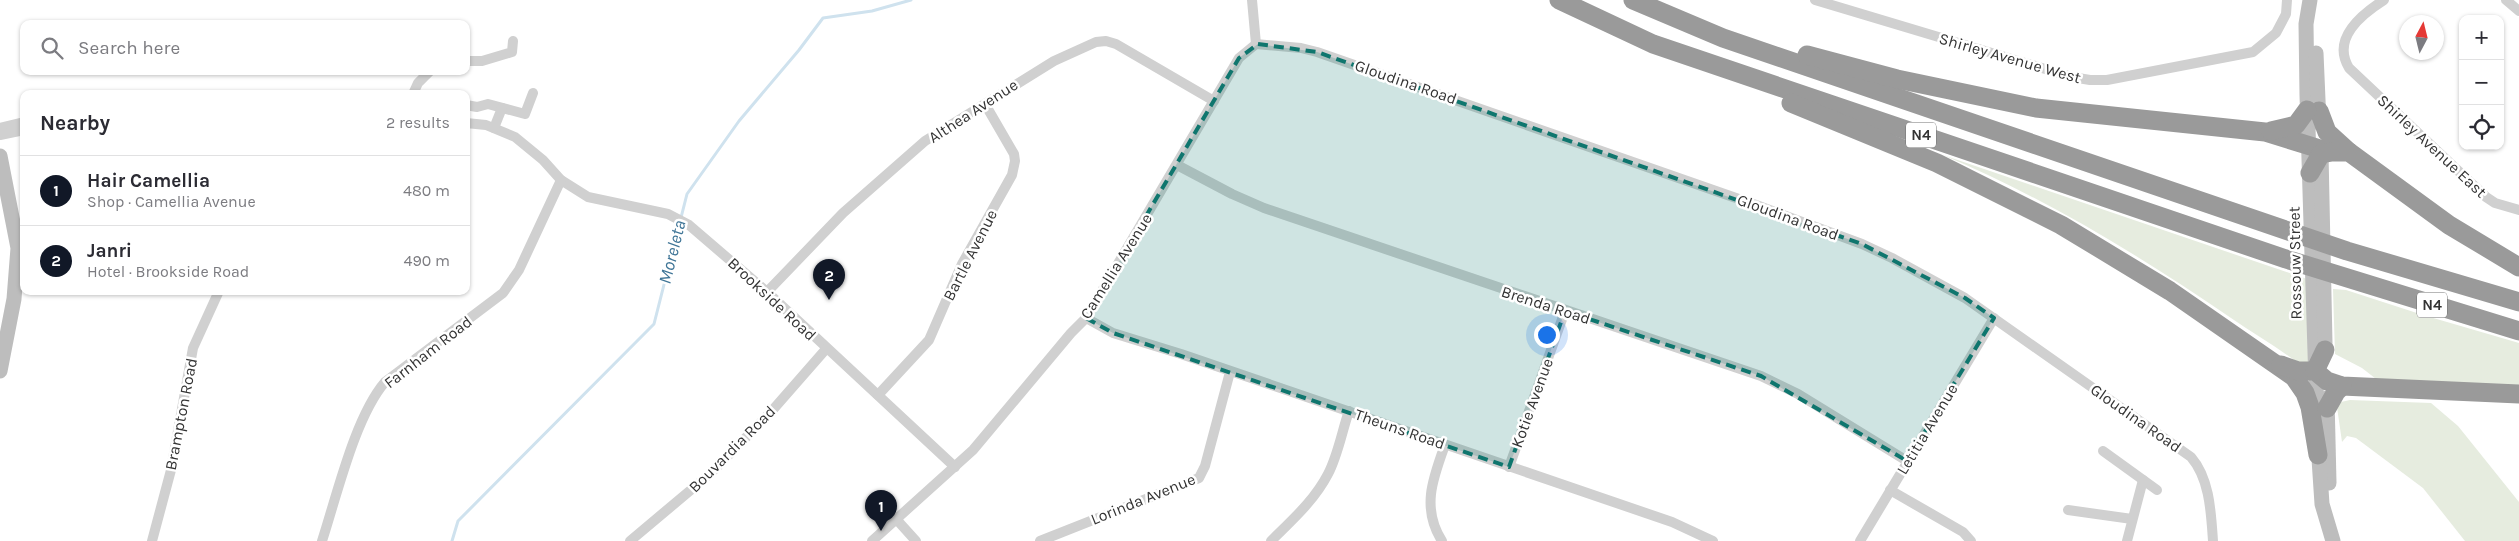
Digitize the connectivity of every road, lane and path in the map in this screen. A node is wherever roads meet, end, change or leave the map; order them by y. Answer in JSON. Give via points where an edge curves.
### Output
{"nodes":[{"id":1,"x":1252,"y":0,"type":"edge"},
{"id":2,"x":1559,"y":0,"type":"edge"},
{"id":3,"x":1633,"y":0,"type":"edge"},
{"id":4,"x":1815,"y":0,"type":"edge"},
{"id":5,"x":2287,"y":0,"type":"edge"},
{"id":6,"x":2311,"y":0,"type":"edge"},
{"id":7,"x":2384,"y":0,"type":"edge"},
{"id":8,"x":2506,"y":0,"type":"edge"},
{"id":9,"x":2519,"y":11,"type":"edge"},
{"id":10,"x":1723,"y":38,"type":"junction"},
{"id":11,"x":514,"y":41,"type":"dead end"},
{"id":12,"x":1256,"y":44,"type":"junction"},
{"id":13,"x":1653,"y":44,"type":"junction"},
{"id":14,"x":470,"y":61,"type":"edge"},
{"id":15,"x":426,"y":75,"type":"edge"},
{"id":16,"x":415,"y":90,"type":"edge"},
{"id":17,"x":533,"y":93,"type":"dead end"},
{"id":18,"x":1214,"y":101,"type":"junction"},
{"id":19,"x":985,"y":104,"type":"junction"},
{"id":20,"x":470,"y":106,"type":"edge"},
{"id":21,"x":502,"y":108,"type":"junction"},
{"id":22,"x":2313,"y":111,"type":"junction"},
{"id":23,"x":20,"y":123,"type":"edge"},
{"id":24,"x":470,"y":124,"type":"edge"},
{"id":25,"x":0,"y":128,"type":"edge"},
{"id":26,"x":494,"y":128,"type":"junction"},
{"id":27,"x":20,"y":131,"type":"edge"},
{"id":28,"x":2265,"y":132,"type":"junction"},
{"id":29,"x":0,"y":135,"type":"edge"},
{"id":30,"x":2316,"y":149,"type":"junction"},
{"id":31,"x":2349,"y":152,"type":"junction"},
{"id":32,"x":0,"y":156,"type":"edge"},
{"id":33,"x":1177,"y":165,"type":"junction"},
{"id":34,"x":2310,"y":173,"type":"joint"},
{"id":35,"x":562,"y":180,"type":"junction"},
{"id":36,"x":2519,"y":210,"type":"edge"},
{"id":37,"x":2519,"y":267,"type":"edge"},
{"id":38,"x":767,"y":292,"type":"junction"},
{"id":39,"x":217,"y":295,"type":"edge"},
{"id":40,"x":2519,"y":302,"type":"edge"},
{"id":41,"x":1565,"y":311,"type":"junction"},
{"id":42,"x":1086,"y":318,"type":"junction"},
{"id":43,"x":1994,"y":318,"type":"junction"},
{"id":44,"x":2519,"y":331,"type":"edge"},
{"id":45,"x":826,"y":349,"type":"junction"},
{"id":46,"x":2325,"y":350,"type":"joint"},
{"id":47,"x":2275,"y":362,"type":"junction"},
{"id":48,"x":0,"y":371,"type":"edge"},
{"id":49,"x":1230,"y":372,"type":"junction"},
{"id":50,"x":2328,"y":379,"type":"junction"},
{"id":51,"x":2519,"y":394,"type":"edge"},
{"id":52,"x":878,"y":395,"type":"junction"},
{"id":53,"x":2327,"y":408,"type":"joint"},
{"id":54,"x":1349,"y":411,"type":"junction"},
{"id":55,"x":1445,"y":445,"type":"junction"},
{"id":56,"x":2104,"y":451,"type":"dead end"},
{"id":57,"x":2318,"y":456,"type":"junction"},
{"id":58,"x":1907,"y":461,"type":"junction"},
{"id":59,"x":955,"y":467,"type":"junction"},
{"id":60,"x":1509,"y":467,"type":"junction"},
{"id":61,"x":2143,"y":480,"type":"junction"},
{"id":62,"x":1890,"y":490,"type":"junction"},
{"id":63,"x":2157,"y":490,"type":"dead end"},
{"id":64,"x":2068,"y":510,"type":"dead end"},
{"id":65,"x":2132,"y":519,"type":"junction"},
{"id":66,"x":897,"y":520,"type":"junction"},
{"id":67,"x":2329,"y":524,"type":"junction"},
{"id":68,"x":152,"y":541,"type":"edge"},
{"id":69,"x":322,"y":541,"type":"edge"},
{"id":70,"x":630,"y":541,"type":"edge"},
{"id":71,"x":872,"y":541,"type":"edge"},
{"id":72,"x":916,"y":541,"type":"edge"},
{"id":73,"x":1040,"y":541,"type":"edge"},
{"id":74,"x":1271,"y":541,"type":"edge"},
{"id":75,"x":1442,"y":541,"type":"edge"},
{"id":76,"x":1713,"y":541,"type":"edge"},
{"id":77,"x":1860,"y":541,"type":"edge"},
{"id":78,"x":1971,"y":541,"type":"edge"},
{"id":79,"x":2127,"y":541,"type":"edge"},
{"id":80,"x":2213,"y":541,"type":"edge"},
{"id":81,"x":2333,"y":541,"type":"edge"}],
"edges":[{"from":1,"to":12,"type":"street"},
{"from":2,"to":13,"type":"highway","number":"N4"},
{"from":3,"to":10,"type":"highway","number":"N4"},
{"from":4,"to":5,"type":"street","name":"Shirley Avenue West","via":[[2090,80],[2119,78],[2252,52],[2266,43],[2281,25]]},
{"from":6,"to":22,"type":"main road","name":"Rossouw Street","via":[[2306,24]]},
{"from":7,"to":36,"type":"street","name":"Shirley Avenue East","via":[[2358,18],[2350,29],[2344,54],[2351,71],[2486,197]]},
{"from":8,"to":9,"type":"street"},
{"from":10,"to":28,"type":"highway","via":[[2036,108]]},
{"from":10,"to":40,"type":"highway","number":"N4","via":[[2286,230]]},
{"from":11,"to":14,"type":"street","via":[[512,52],[482,61]]},
{"from":12,"to":18,"type":"street","name":"Camellia Avenue","via":[[1239,58]]},
{"from":12,"to":43,"type":"street","name":"Gloudina Road","via":[[1317,52],[1862,244],[1965,298]]},
{"from":13,"to":44,"type":"highway","number":"N4","via":[[2286,259]]},
{"from":13,"to":47,"type":"highway","via":[[1725,77],[1937,163],[2016,200],[2106,250]]},
{"from":15,"to":16,"type":"street"},
{"from":17,"to":21,"type":"street","via":[[525,114]]},
{"from":18,"to":19,"type":"street","name":"Althea Avenue","via":[[1120,45],[1106,40],[1089,44],[1054,61]]},
{"from":18,"to":33,"type":"street","name":"Camellia Avenue"},
{"from":19,"to":38,"type":"street","name":"Althea Avenue","via":[[925,141],[843,213]]},
{"from":19,"to":52,"type":"street","name":"Bartle Avenue","via":[[1014,154],[1012,175],[962,264],[929,340]]},
{"from":20,"to":21,"type":"street","via":[[488,104]]},
{"from":21,"to":26,"type":"street"},
{"from":22,"to":28,"type":"highway","via":[[2291,128]]},
{"from":22,"to":30,"type":"main road","name":"Rossouw Street"},
{"from":22,"to":31,"type":"highway","via":[[2327,132]]},
{"from":23,"to":25,"type":"street"},
{"from":24,"to":26,"type":"street"},
{"from":26,"to":35,"type":"street","via":[[523,143]]},
{"from":27,"to":29,"type":"street"},
{"from":28,"to":30,"type":"highway"},
{"from":30,"to":31,"type":"highway"},
{"from":30,"to":34,"type":"highway"},
{"from":30,"to":46,"type":"main road","name":"Rossouw Street"},
{"from":31,"to":37,"type":"highway","via":[[2449,225]]},
{"from":32,"to":48,"type":"main road","via":[[18,248],[14,299]]},
{"from":33,"to":41,"type":"street","name":"Brenda Road","via":[[1264,208]]},
{"from":33,"to":42,"type":"street","name":"Camellia Avenue"},
{"from":34,"to":50,"type":"main road","name":"Rossouw Street"},
{"from":35,"to":38,"type":"street","name":"Brookside Road","via":[[588,197],[678,218]]},
{"from":35,"to":69,"type":"street","name":"Farnham Road","via":[[519,270],[503,293],[385,382],[379,390],[362,422]]},
{"from":38,"to":45,"type":"street","name":"Brookside Road"},
{"from":39,"to":68,"type":"street","name":"Brampton Road","via":[[193,348],[171,470]]},
{"from":41,"to":58,"type":"street","name":"Brenda Road","via":[[1761,376],[1798,394]]},
{"from":41,"to":60,"type":"street","name":"Kotie Avenue"},
{"from":42,"to":49,"type":"street","name":"Theuns Road","via":[[1113,333]]},
{"from":42,"to":59,"type":"street","name":"Camellia Avenue"},
{"from":43,"to":58,"type":"street","name":"Letitia Avenue"},
{"from":43,"to":80,"type":"street","name":"Gloudina Road","via":[[2191,457],[2201,472],[2209,498]]},
{"from":45,"to":52,"type":"street","name":"Brookside Road"},
{"from":45,"to":70,"type":"street","name":"Bouvardia Road","via":[[711,474]]},
{"from":46,"to":50,"type":"highway"},
{"from":47,"to":50,"type":"highway"},
{"from":47,"to":57,"type":"highway","via":[[2294,377],[2306,393]]},
{"from":49,"to":54,"type":"street","name":"Theuns Road"},
{"from":49,"to":73,"type":"street","name":"Lorinda Avenue","via":[[1205,466],[1198,478]]},
{"from":50,"to":51,"type":"highway"},
{"from":50,"to":53,"type":"highway"},
{"from":50,"to":57,"type":"main road","name":"Rossouw Street"},
{"from":52,"to":59,"type":"street","name":"Brookside Road"},
{"from":53,"to":67,"type":"main road","name":"Rossouw Street"},
{"from":54,"to":55,"type":"street","name":"Theuns Road"},
{"from":54,"to":74,"type":"street","via":[[1329,472],[1319,490]]},
{"from":55,"to":60,"type":"street","name":"Theuns Road"},
{"from":55,"to":75,"type":"street","via":[[1431,483],[1430,501]]},
{"from":56,"to":61,"type":"street"},
{"from":57,"to":67,"type":"main road","name":"Rossouw Street","via":[[2322,504]]},
{"from":58,"to":62,"type":"street","name":"Letitia Avenue"},
{"from":59,"to":66,"type":"street","name":"Camellia Avenue"},
{"from":60,"to":76,"type":"street","name":"Theuns Road","via":[[1672,522]]},
{"from":61,"to":63,"type":"street"},
{"from":61,"to":65,"type":"street"},
{"from":62,"to":77,"type":"street","name":"Letitia Avenue"},
{"from":62,"to":78,"type":"street","via":[[1963,532]]},
{"from":64,"to":65,"type":"street"},
{"from":65,"to":79,"type":"street"},
{"from":66,"to":71,"type":"street","name":"Camellia Avenue"},
{"from":66,"to":72,"type":"street"},
{"from":67,"to":81,"type":"main road","name":"Rossouw Street"}]}
